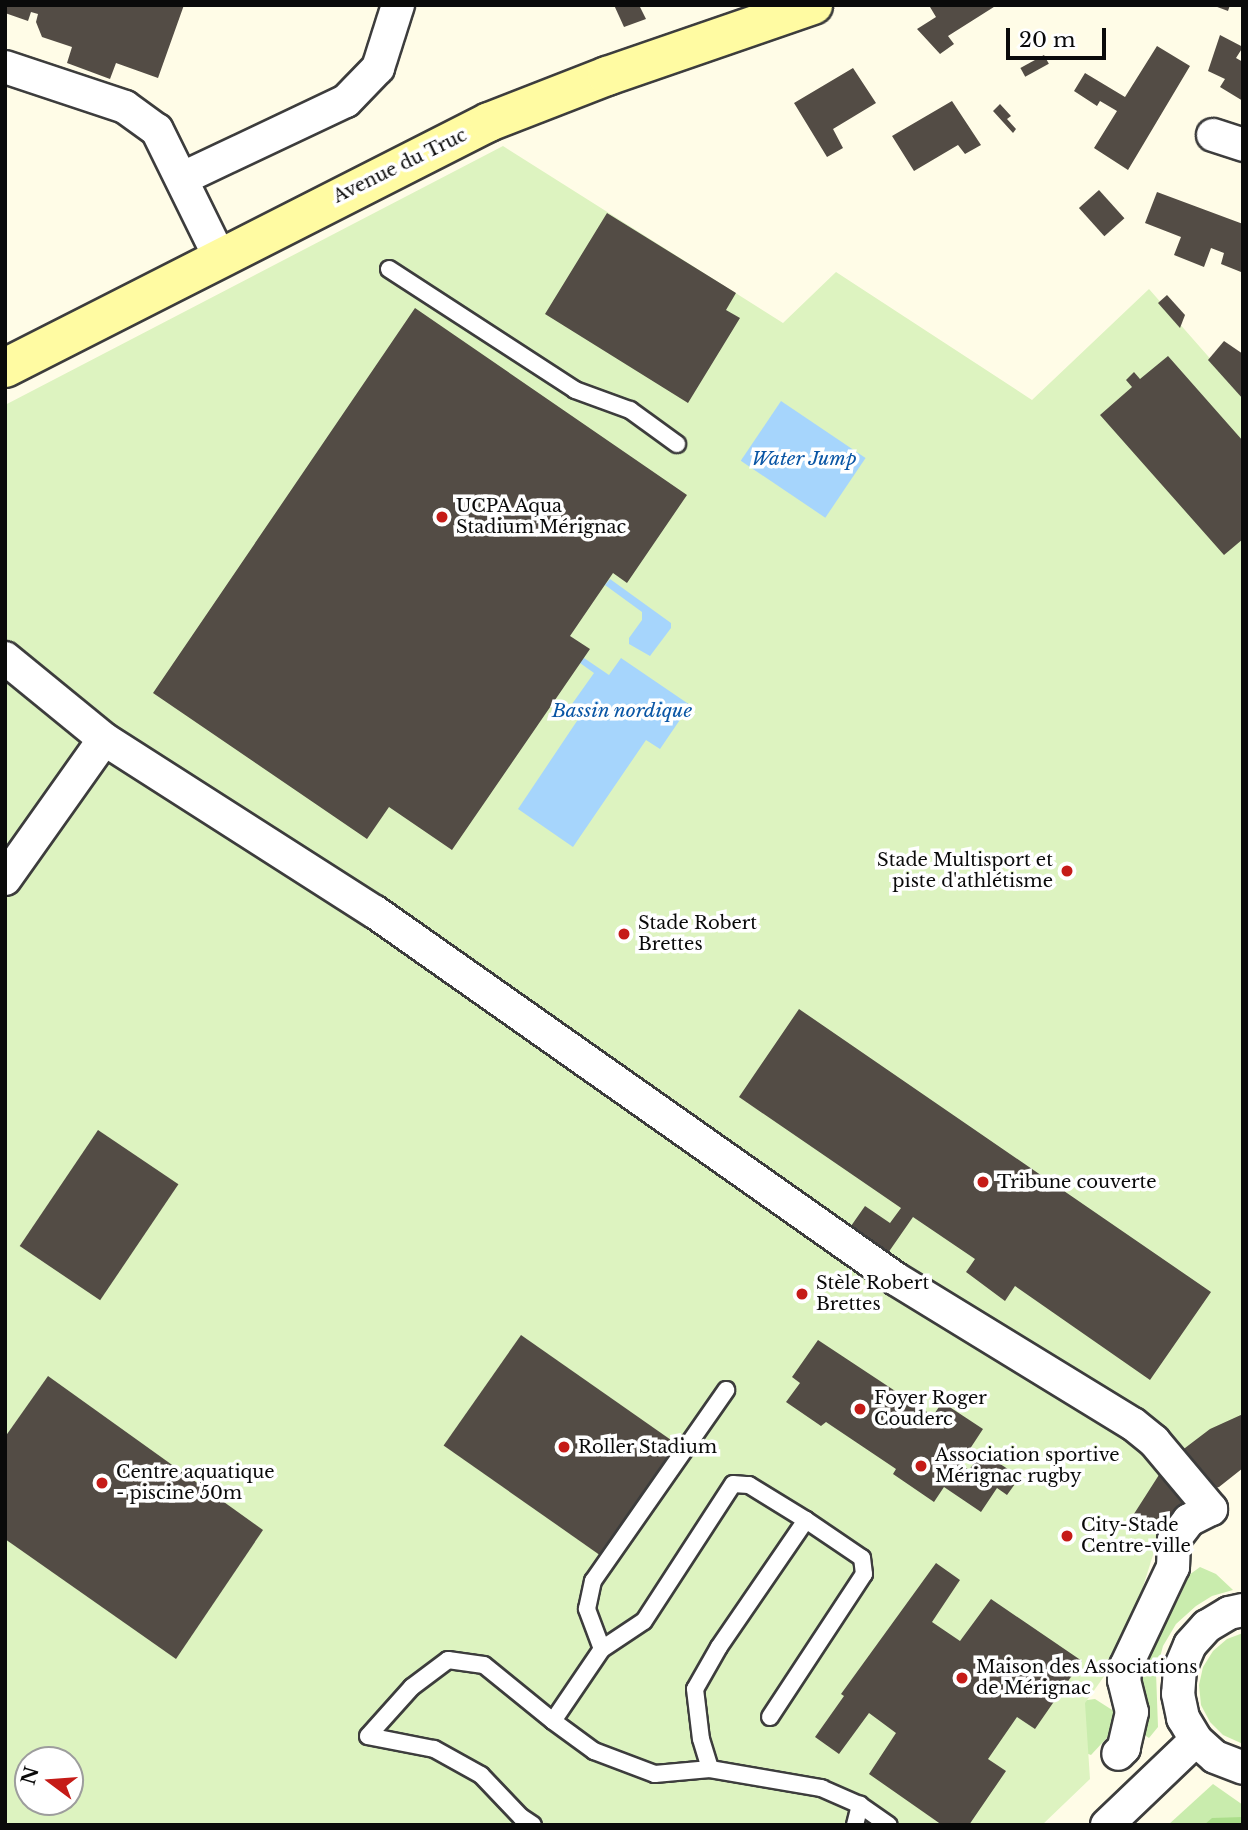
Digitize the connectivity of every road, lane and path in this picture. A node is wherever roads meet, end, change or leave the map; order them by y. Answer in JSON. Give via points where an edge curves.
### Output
{"nodes":[{"id":1,"x":398,"y":5,"type":"edge"},
{"id":2,"x":813,"y":5,"type":"edge"},
{"id":3,"x":5,"y":67,"type":"edge"},
{"id":4,"x":1213,"y":135,"type":"dead end"},
{"id":5,"x":1243,"y":145,"type":"edge"},
{"id":6,"x":183,"y":178,"type":"junction"},
{"id":7,"x":220,"y":258,"type":"junction"},
{"id":8,"x":389,"y":269,"type":"dead end"},
{"id":9,"x":5,"y":368,"type":"edge"},
{"id":10,"x":677,"y":443,"type":"dead end"},
{"id":11,"x":5,"y":658,"type":"edge"},
{"id":12,"x":104,"y":739,"type":"junction"},
{"id":13,"x":5,"y":879,"type":"edge"},
{"id":14,"x":726,"y":1390,"type":"dead end"},
{"id":15,"x":806,"y":1520,"type":"junction"},
{"id":16,"x":1243,"y":1610,"type":"edge"},
{"id":17,"x":602,"y":1649,"type":"junction"},
{"id":18,"x":770,"y":1717,"type":"dead end"},
{"id":19,"x":553,"y":1721,"type":"junction"},
{"id":20,"x":1196,"y":1740,"type":"junction"},
{"id":21,"x":1118,"y":1754,"type":"dead end"},
{"id":22,"x":1243,"y":1768,"type":"edge"},
{"id":23,"x":710,"y":1769,"type":"junction"},
{"id":24,"x":860,"y":1805,"type":"junction"},
{"id":25,"x":533,"y":1825,"type":"edge"},
{"id":26,"x":855,"y":1825,"type":"edge"},
{"id":27,"x":889,"y":1825,"type":"edge"},
{"id":28,"x":1107,"y":1825,"type":"edge"}],
"edges":[{"from":1,"to":6,"type":"street","via":[[378,68],[346,101]]},
{"from":2,"to":7,"type":"street","name":"Avenue du Truc","via":[[489,122]]},
{"from":3,"to":6,"type":"street","via":[[125,107],[157,130]]},
{"from":4,"to":5,"type":"street"},
{"from":6,"to":7,"type":"street"},
{"from":7,"to":9,"type":"street","name":"Avenue du Truc"},
{"from":8,"to":10,"type":"lane","via":[[575,390],[630,410]]},
{"from":11,"to":12,"type":"street"},
{"from":12,"to":13,"type":"street"},
{"from":12,"to":21,"type":"street","via":[[375,912],[896,1279],[1154,1441],[1211,1509],[1189,1520],[1174,1540],[1173,1567],[1126,1665],[1124,1681],[1132,1712],[1124,1748]]},
{"from":14,"to":17,"type":"lane","via":[[593,1581],[587,1609]]},
{"from":15,"to":17,"type":"lane","via":[[749,1485],[733,1484],[644,1621]]},
{"from":15,"to":18,"type":"lane","via":[[862,1558],[864,1574]]},
{"from":15,"to":23,"type":"lane","via":[[695,1689]]},
{"from":16,"to":20,"type":"street","via":[[1207,1626],[1190,1645],[1180,1668],[1178,1694]]},
{"from":17,"to":19,"type":"lane"},
{"from":19,"to":23,"type":"lane","via":[[594,1751],[655,1774]]},
{"from":19,"to":25,"type":"lane","via":[[484,1665],[447,1660],[412,1687],[368,1736],[434,1749],[481,1775]]},
{"from":20,"to":22,"type":"street","via":[[1216,1757]]},
{"from":20,"to":28,"type":"street"},
{"from":23,"to":24,"type":"lane","via":[[821,1788]]},
{"from":24,"to":26,"type":"lane"},
{"from":24,"to":27,"type":"lane"}]}
